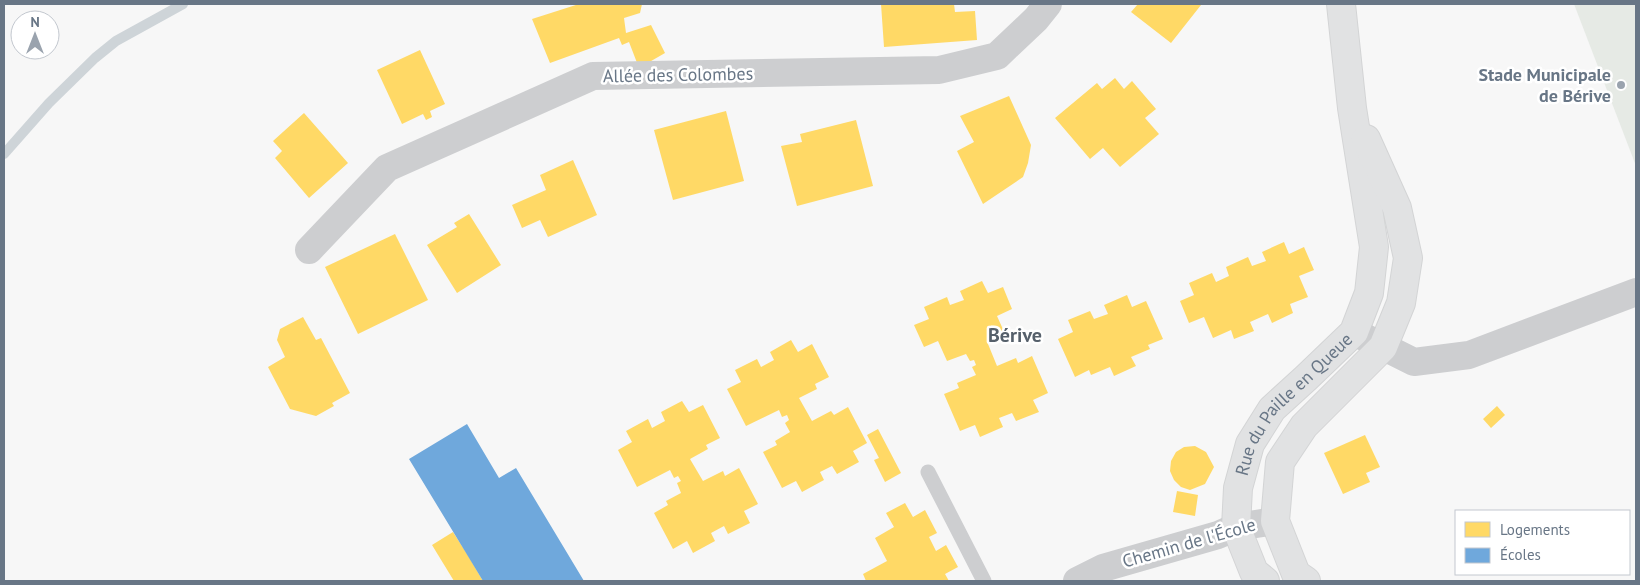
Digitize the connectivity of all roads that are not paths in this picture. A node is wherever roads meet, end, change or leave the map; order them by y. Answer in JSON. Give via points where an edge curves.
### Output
{"nodes":[{"id":1,"x":1048,"y":4,"type":"edge"},
{"id":2,"x":1341,"y":4,"type":"edge"},
{"id":3,"x":1352,"y":108,"type":"junction"},
{"id":4,"x":309,"y":250,"type":"dead end"},
{"id":5,"x":1636,"y":292,"type":"edge"},
{"id":6,"x":1354,"y":332,"type":"junction"},
{"id":7,"x":1383,"y":347,"type":"junction"},
{"id":8,"x":928,"y":472,"type":"dead end"},
{"id":9,"x":1274,"y":520,"type":"junction"},
{"id":10,"x":1236,"y":527,"type":"junction"},
{"id":11,"x":984,"y":581,"type":"edge"},
{"id":12,"x":1077,"y":581,"type":"edge"},
{"id":13,"x":1265,"y":581,"type":"edge"},
{"id":14,"x":1306,"y":581,"type":"edge"}],
"edges":[{"from":1,"to":4,"type":"street","name":"Allée des Colombes","via":[[997,56],[939,70],[593,76],[387,168]]},
{"from":2,"to":3,"type":"main road","name":"Rue du Paille en Queue"},
{"from":3,"to":6,"type":"main road","name":"Rue du Paille en Queue","via":[[1374,247],[1369,293]]},
{"from":3,"to":7,"type":"main road","name":"Rue du Paille en Queue","via":[[1397,208],[1408,258],[1401,303]]},
{"from":5,"to":7,"type":"street","via":[[1469,355],[1414,362]]},
{"from":6,"to":7,"type":"street"},
{"from":6,"to":10,"type":"main road","name":"Rue du Paille en Queue","via":[[1272,409],[1250,444],[1238,488]]},
{"from":7,"to":9,"type":"main road","name":"Rue du Paille en Queue","via":[[1304,426],[1280,462]]},
{"from":8,"to":11,"type":"lane"},
{"from":9,"to":10,"type":"street","name":"Chemin de l'École"},
{"from":9,"to":14,"type":"main road","name":"Rue du Paille en Queue","via":[[1296,574]]},
{"from":10,"to":12,"type":"street","name":"Chemin de l'École","via":[[1210,538],[1103,568]]},
{"from":10,"to":13,"type":"main road","name":"Rue du Paille en Queue","via":[[1254,572]]}]}
